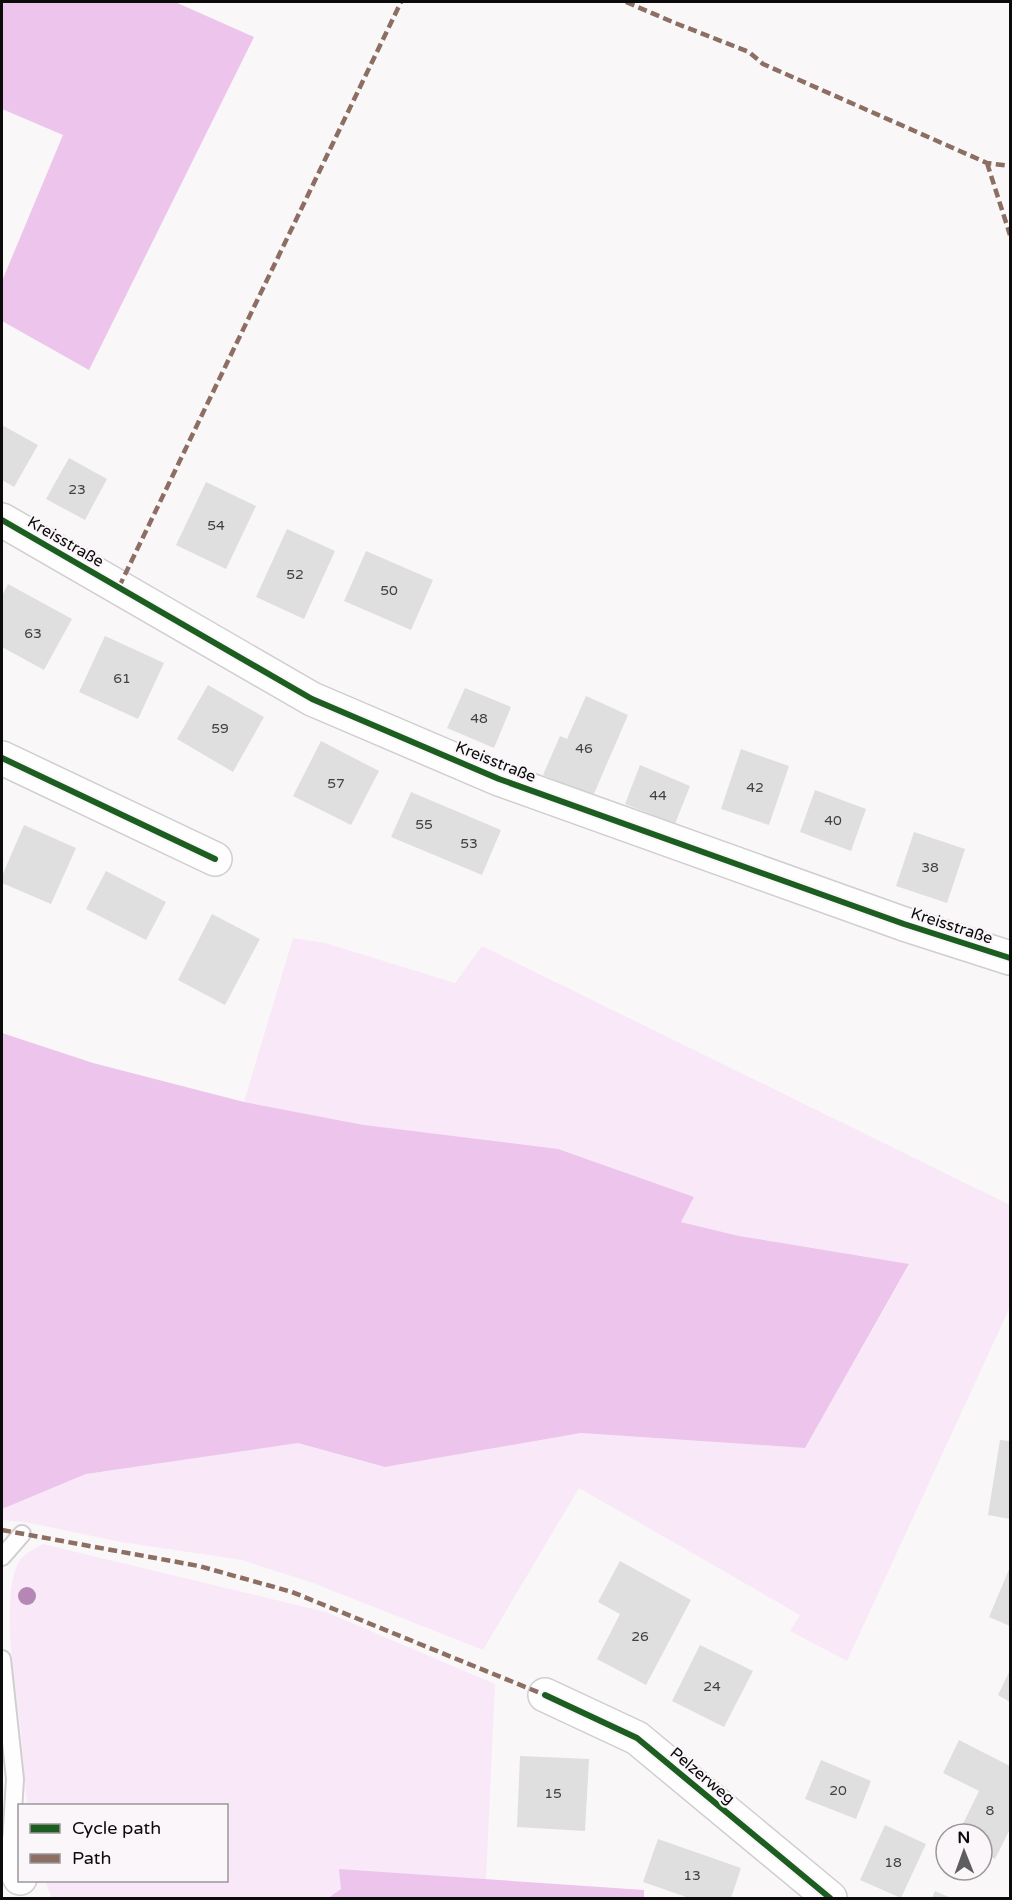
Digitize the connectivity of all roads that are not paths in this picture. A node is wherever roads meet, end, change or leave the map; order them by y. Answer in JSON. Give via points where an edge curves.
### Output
{"nodes":[{"id":1,"x":2,"y":521,"type":"edge"},
{"id":2,"x":2,"y":758,"type":"edge"},
{"id":3,"x":215,"y":859,"type":"dead end"},
{"id":4,"x":1011,"y":958,"type":"edge"},
{"id":5,"x":22,"y":1534,"type":"dead end"},
{"id":6,"x":2,"y":1557,"type":"edge"},
{"id":7,"x":2,"y":1659,"type":"edge"},
{"id":8,"x":545,"y":1695,"type":"dead end"},
{"id":9,"x":13,"y":1868,"type":"edge"},
{"id":10,"x":21,"y":1882,"type":"edge"},
{"id":11,"x":31,"y":1899,"type":"edge"},
{"id":12,"x":830,"y":1899,"type":"edge"}],
"edges":[{"from":1,"to":4,"type":"street","name":"Kreisstraße","via":[[323,704],[499,779],[904,924]]},
{"from":2,"to":3,"type":"street"},
{"from":5,"to":6,"type":"lane"},
{"from":7,"to":9,"type":"lane","via":[[15,1779]]},
{"from":8,"to":12,"type":"street","name":"Pelzerweg","via":[[637,1738]]},
{"from":10,"to":11,"type":"street"}]}
